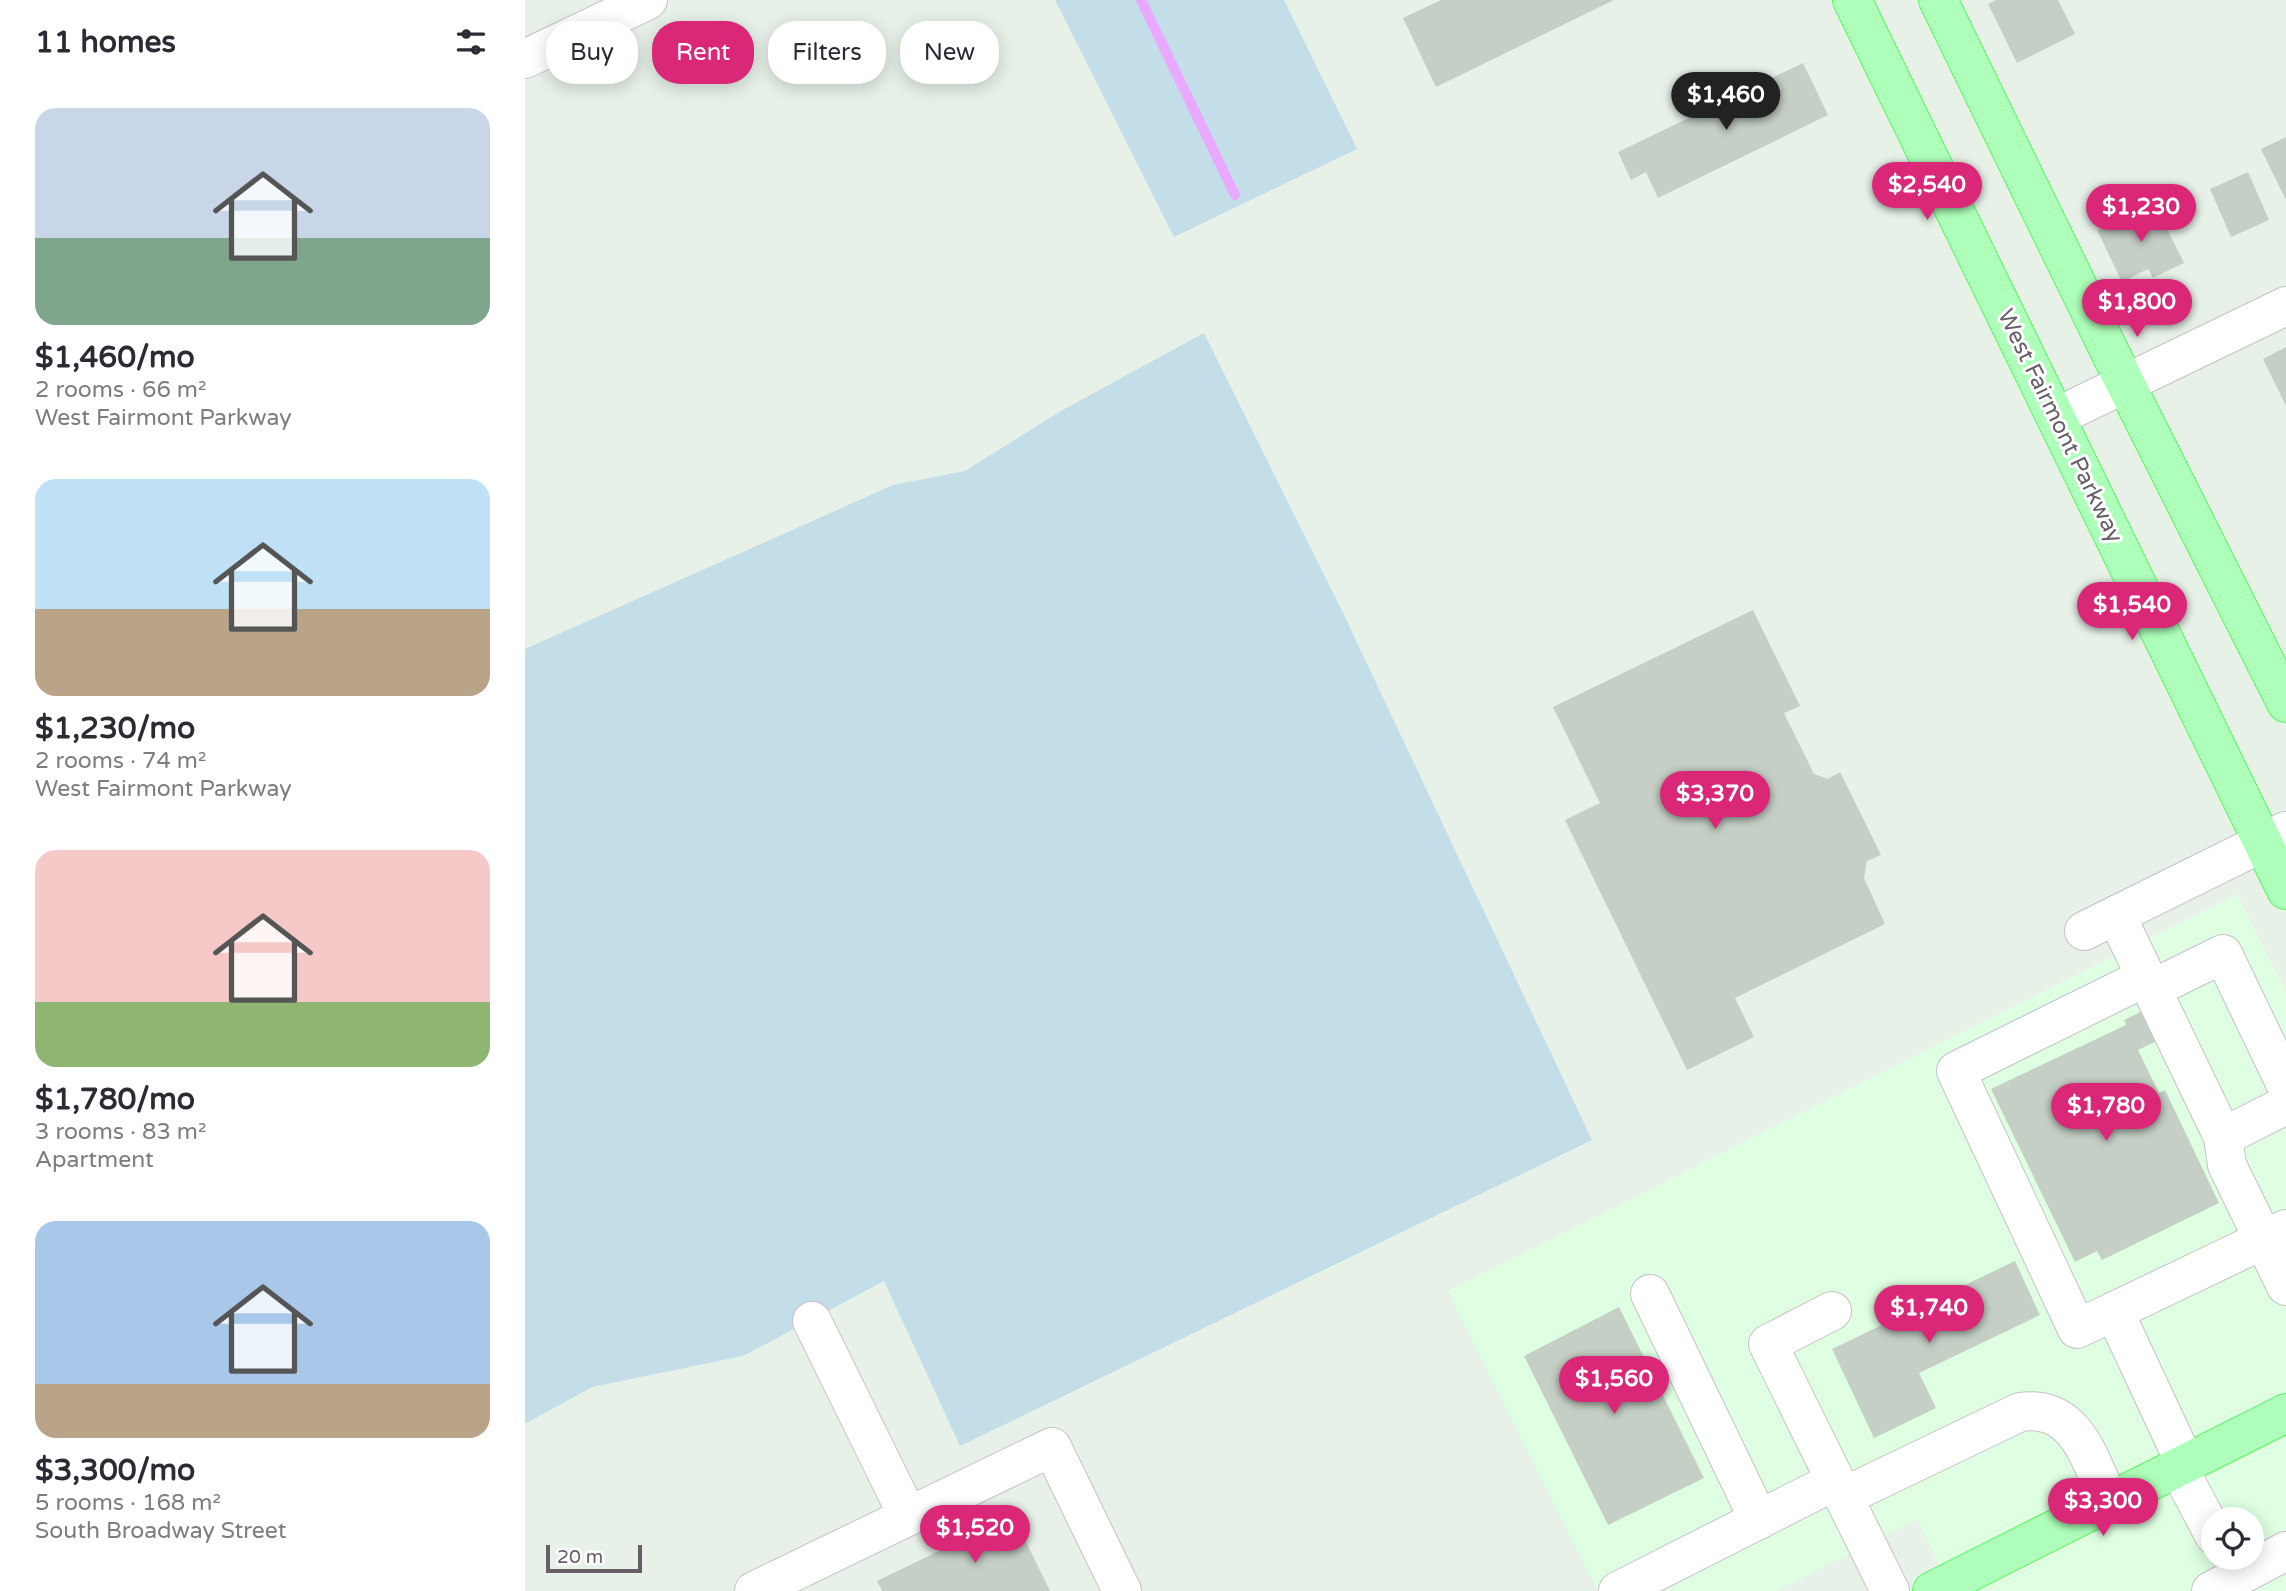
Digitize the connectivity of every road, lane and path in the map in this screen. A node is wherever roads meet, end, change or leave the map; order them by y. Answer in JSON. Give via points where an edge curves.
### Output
{"nodes":[{"id":1,"x":648,"y":0,"type":"edge"},
{"id":2,"x":1852,"y":0,"type":"edge"},
{"id":3,"x":1938,"y":0,"type":"edge"},
{"id":4,"x":525,"y":59,"type":"edge"},
{"id":5,"x":2286,"y":306,"type":"edge"},
{"id":6,"x":2126,"y":385,"type":"junction"},
{"id":7,"x":2056,"y":417,"type":"junction"},
{"id":8,"x":2286,"y":703,"type":"edge"},
{"id":9,"x":2274,"y":836,"type":"edge"},
{"id":10,"x":2286,"y":890,"type":"edge"},
{"id":11,"x":2149,"y":983,"type":"junction"},
{"id":12,"x":2286,"y":1085,"type":"edge"},
{"id":13,"x":2286,"y":1105,"type":"edge"},
{"id":14,"x":2223,"y":1137,"type":"junction"},
{"id":15,"x":2275,"y":1234,"type":"edge"},
{"id":16,"x":2286,"y":1286,"type":"edge"},
{"id":17,"x":1650,"y":1294,"type":"dead end"},
{"id":18,"x":1832,"y":1311,"type":"dead end"},
{"id":19,"x":2114,"y":1311,"type":"junction"},
{"id":20,"x":812,"y":1321,"type":"dead end"},
{"id":21,"x":2286,"y":1413,"type":"edge"},
{"id":22,"x":2181,"y":1465,"type":"junction"},
{"id":23,"x":1839,"y":1489,"type":"junction"},
{"id":24,"x":2109,"y":1502,"type":"junction"},
{"id":25,"x":2201,"y":1507,"type":"edge"},
{"id":26,"x":908,"y":1516,"type":"junction"},
{"id":27,"x":1759,"y":1520,"type":"junction"},
{"id":28,"x":2286,"y":1551,"type":"edge"},
{"id":29,"x":2224,"y":1575,"type":"edge"},
{"id":30,"x":812,"y":1579,"type":"edge"},
{"id":31,"x":1952,"y":1586,"type":"edge"},
{"id":32,"x":754,"y":1591,"type":"edge"},
{"id":33,"x":1122,"y":1591,"type":"edge"},
{"id":34,"x":1618,"y":1591,"type":"edge"},
{"id":35,"x":1890,"y":1591,"type":"edge"}],
"edges":[{"from":1,"to":4,"type":"street"},
{"from":2,"to":7,"type":"main road","name":"West Fairmont Parkway"},
{"from":3,"to":6,"type":"main road"},
{"from":5,"to":6,"type":"street"},
{"from":6,"to":7,"type":"street"},
{"from":6,"to":8,"type":"main road"},
{"from":7,"to":9,"type":"main road","name":"West Fairmont Parkway"},
{"from":9,"to":10,"type":"main road","name":"West Fairmont Parkway"},
{"from":9,"to":11,"type":"street","via":[[2100,923]]},
{"from":11,"to":12,"type":"street","via":[[2224,954]]},
{"from":11,"to":14,"type":"street"},
{"from":11,"to":19,"type":"street","via":[[1956,1071],[2077,1329]]},
{"from":13,"to":14,"type":"street"},
{"from":14,"to":15,"type":"street","via":[[2227,1165]]},
{"from":15,"to":16,"type":"street"},
{"from":15,"to":19,"type":"street"},
{"from":17,"to":27,"type":"street"},
{"from":18,"to":23,"type":"street","via":[[1768,1343]]},
{"from":19,"to":22,"type":"street"},
{"from":20,"to":26,"type":"street"},
{"from":21,"to":22,"type":"main road"},
{"from":22,"to":24,"type":"main road"},
{"from":22,"to":25,"type":"street"},
{"from":23,"to":24,"type":"street","via":[[2020,1412],[2039,1409],[2062,1418],[2082,1441]]},
{"from":23,"to":27,"type":"street"},
{"from":23,"to":35,"type":"street"},
{"from":24,"to":31,"type":"main road"},
{"from":26,"to":30,"type":"street"},
{"from":26,"to":33,"type":"street","via":[[1052,1447]]},
{"from":27,"to":34,"type":"street"},
{"from":28,"to":29,"type":"street"},
{"from":30,"to":32,"type":"street"}]}
